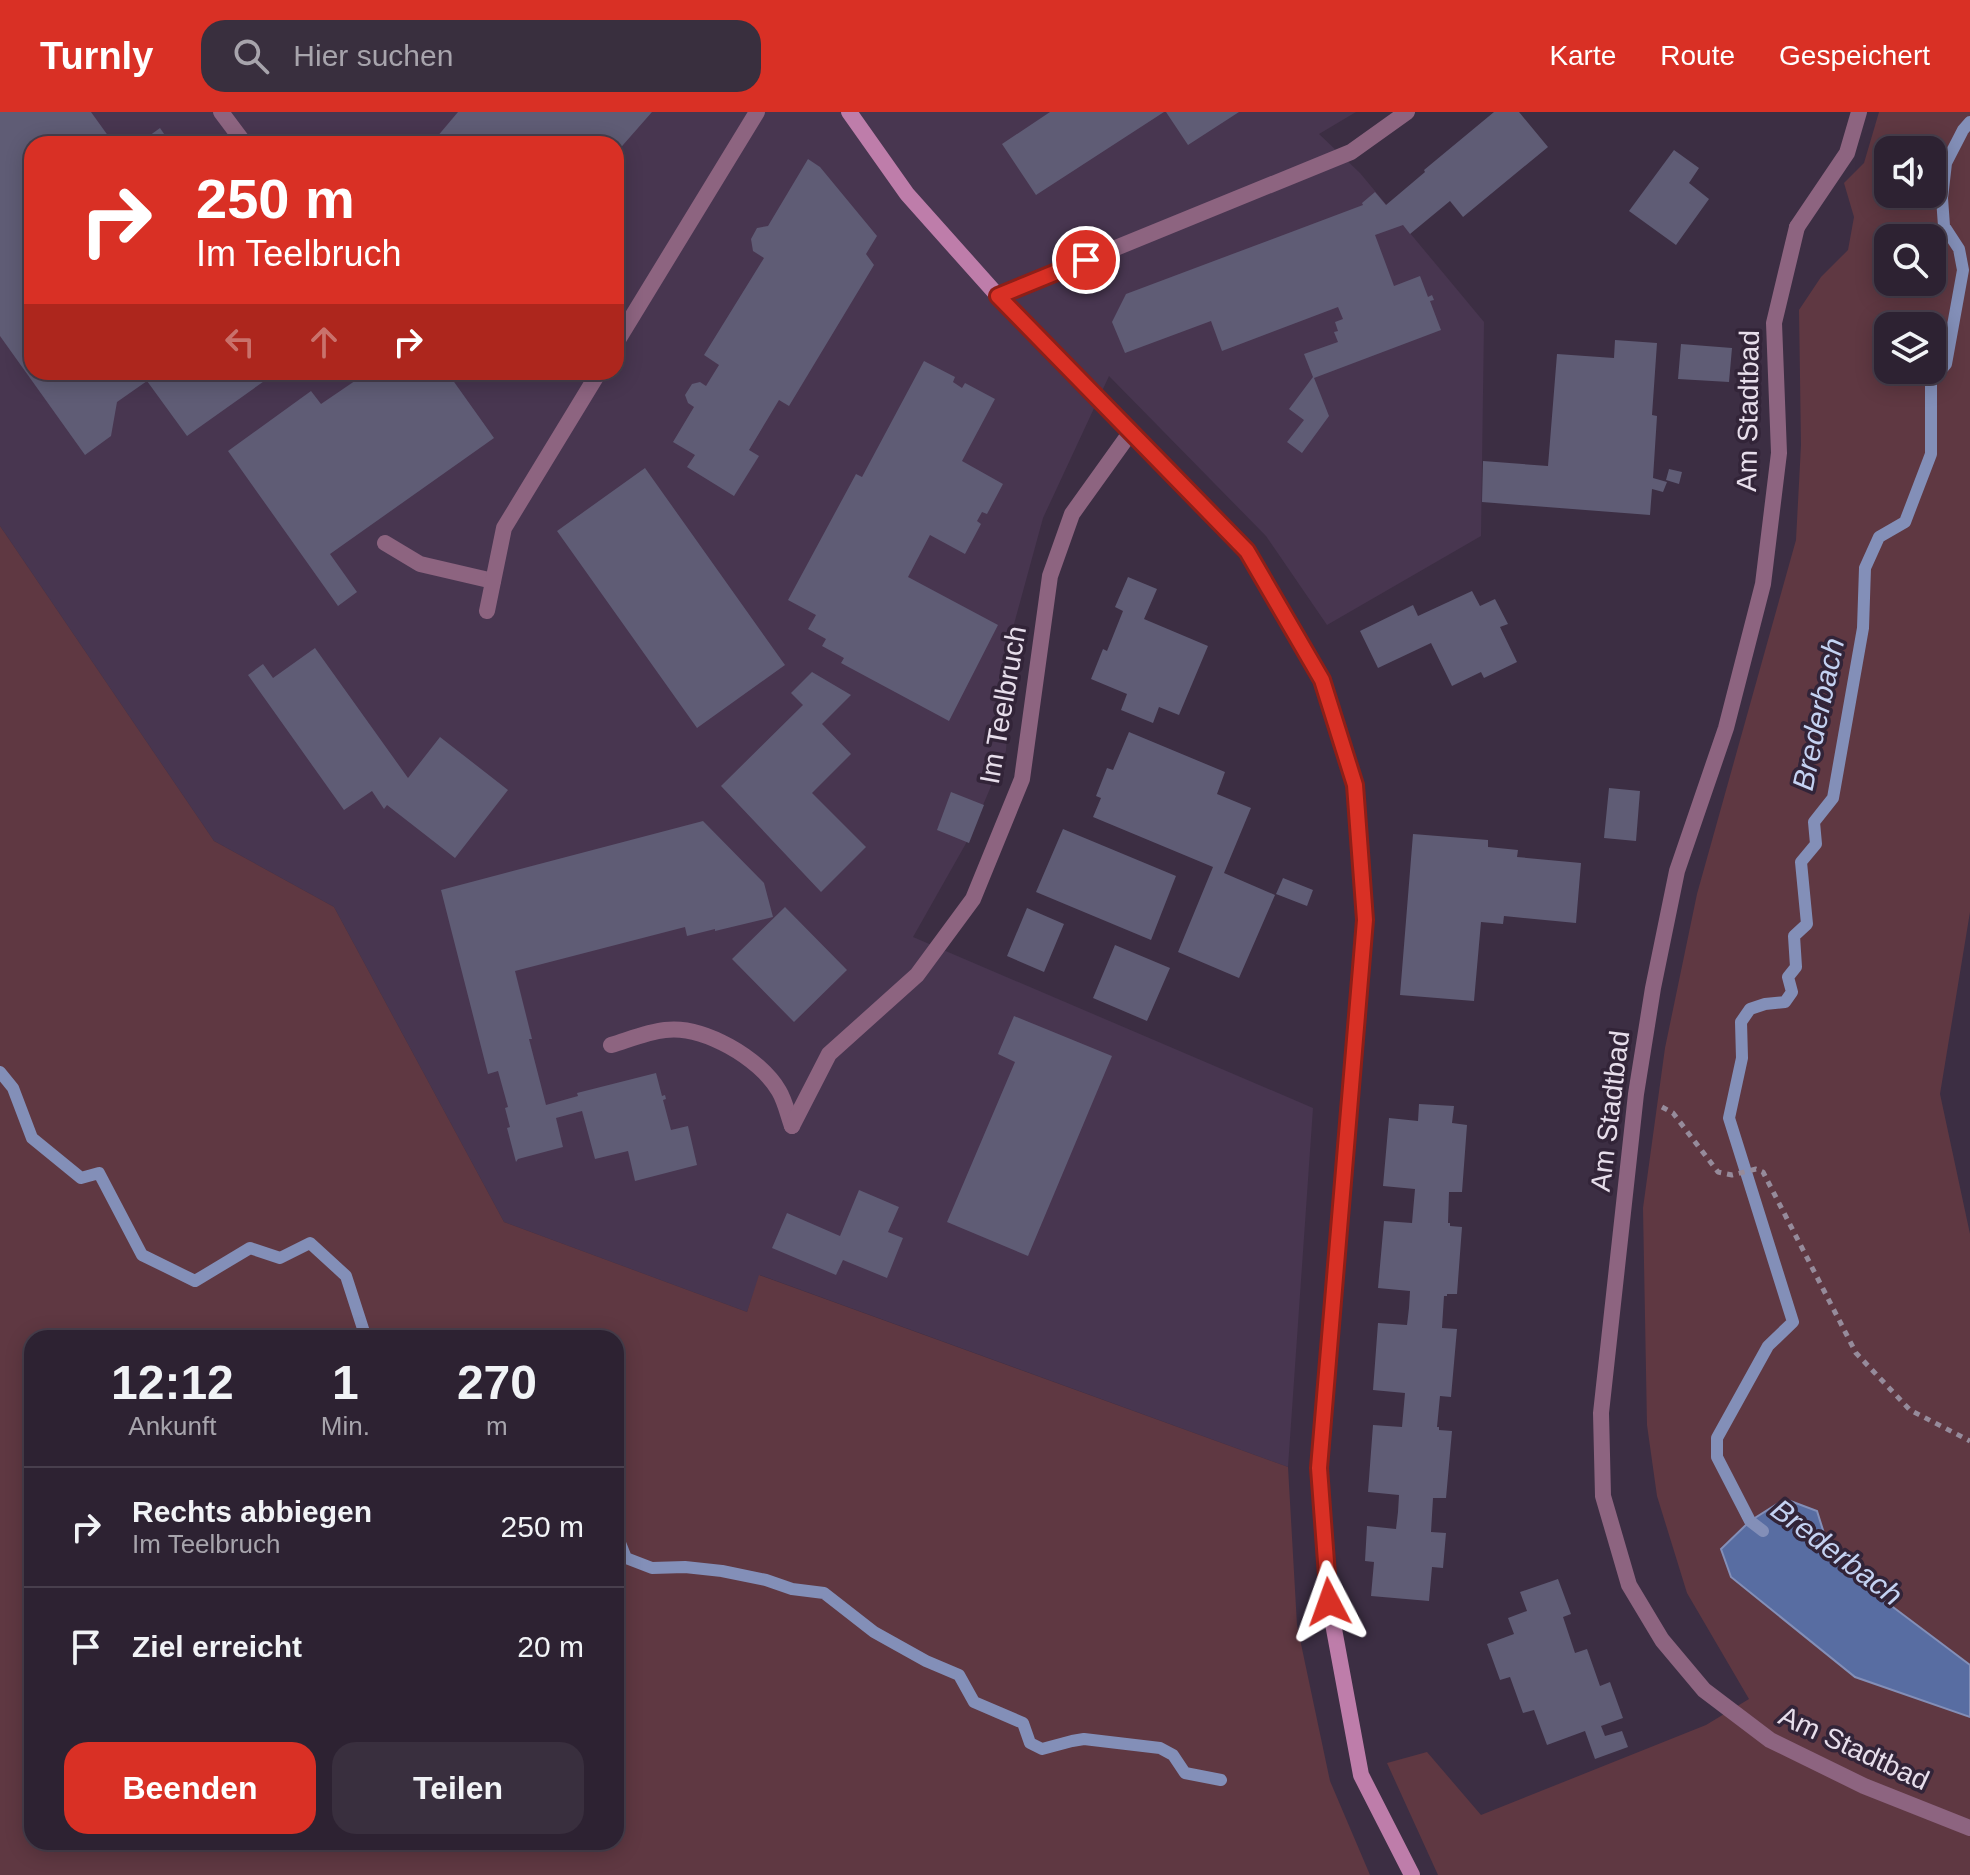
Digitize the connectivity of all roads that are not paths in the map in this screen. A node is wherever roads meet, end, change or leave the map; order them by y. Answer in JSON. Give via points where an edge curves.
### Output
{"nodes":[{"id":1,"x":221,"y":112,"type":"edge"},
{"id":2,"x":757,"y":112,"type":"edge"},
{"id":3,"x":849,"y":112,"type":"edge"},
{"id":4,"x":1407,"y":112,"type":"edge"},
{"id":5,"x":1859,"y":112,"type":"edge"},
{"id":6,"x":239,"y":136,"type":"edge"},
{"id":7,"x":998,"y":296,"type":"junction"},
{"id":8,"x":624,"y":330,"type":"edge"},
{"id":9,"x":594,"y":380,"type":"edge"},
{"id":10,"x":1130,"y":433,"type":"junction"},
{"id":11,"x":385,"y":543,"type":"dead end"},
{"id":12,"x":493,"y":581,"type":"junction"},
{"id":13,"x":487,"y":611,"type":"dead end"},
{"id":14,"x":611,"y":1045,"type":"dead end"},
{"id":15,"x":1970,"y":1828,"type":"edge"},
{"id":16,"x":1412,"y":1875,"type":"edge"}],
"edges":[{"from":1,"to":6,"type":"street"},
{"from":2,"to":8,"type":"street"},
{"from":3,"to":7,"type":"street","via":[[907,194]]},
{"from":4,"to":7,"type":"street","via":[[1351,152]]},
{"from":5,"to":15,"type":"street","name":"Am Stadtbad","via":[[1847,153],[1797,227],[1774,323],[1779,453],[1763,584],[1726,728],[1677,871],[1653,988],[1636,1094],[1601,1413],[1603,1496],[1629,1585],[1662,1640],[1704,1690],[1770,1740],[1864,1786]]},
{"from":7,"to":10,"type":"street"},
{"from":9,"to":12,"type":"street","via":[[504,528]]},
{"from":10,"to":14,"type":"street","name":"Im Teelbruch","via":[[1072,514],[1050,576],[1022,779],[973,899],[917,975],[829,1054],[792,1126],[770,1077],[718,1040],[666,1030]]},
{"from":10,"to":16,"type":"street","via":[[1247,551],[1322,680],[1355,785],[1365,920],[1319,1468],[1329,1602],[1361,1775]]},
{"from":11,"to":12,"type":"street","via":[[420,564]]},
{"from":12,"to":13,"type":"street"}]}
